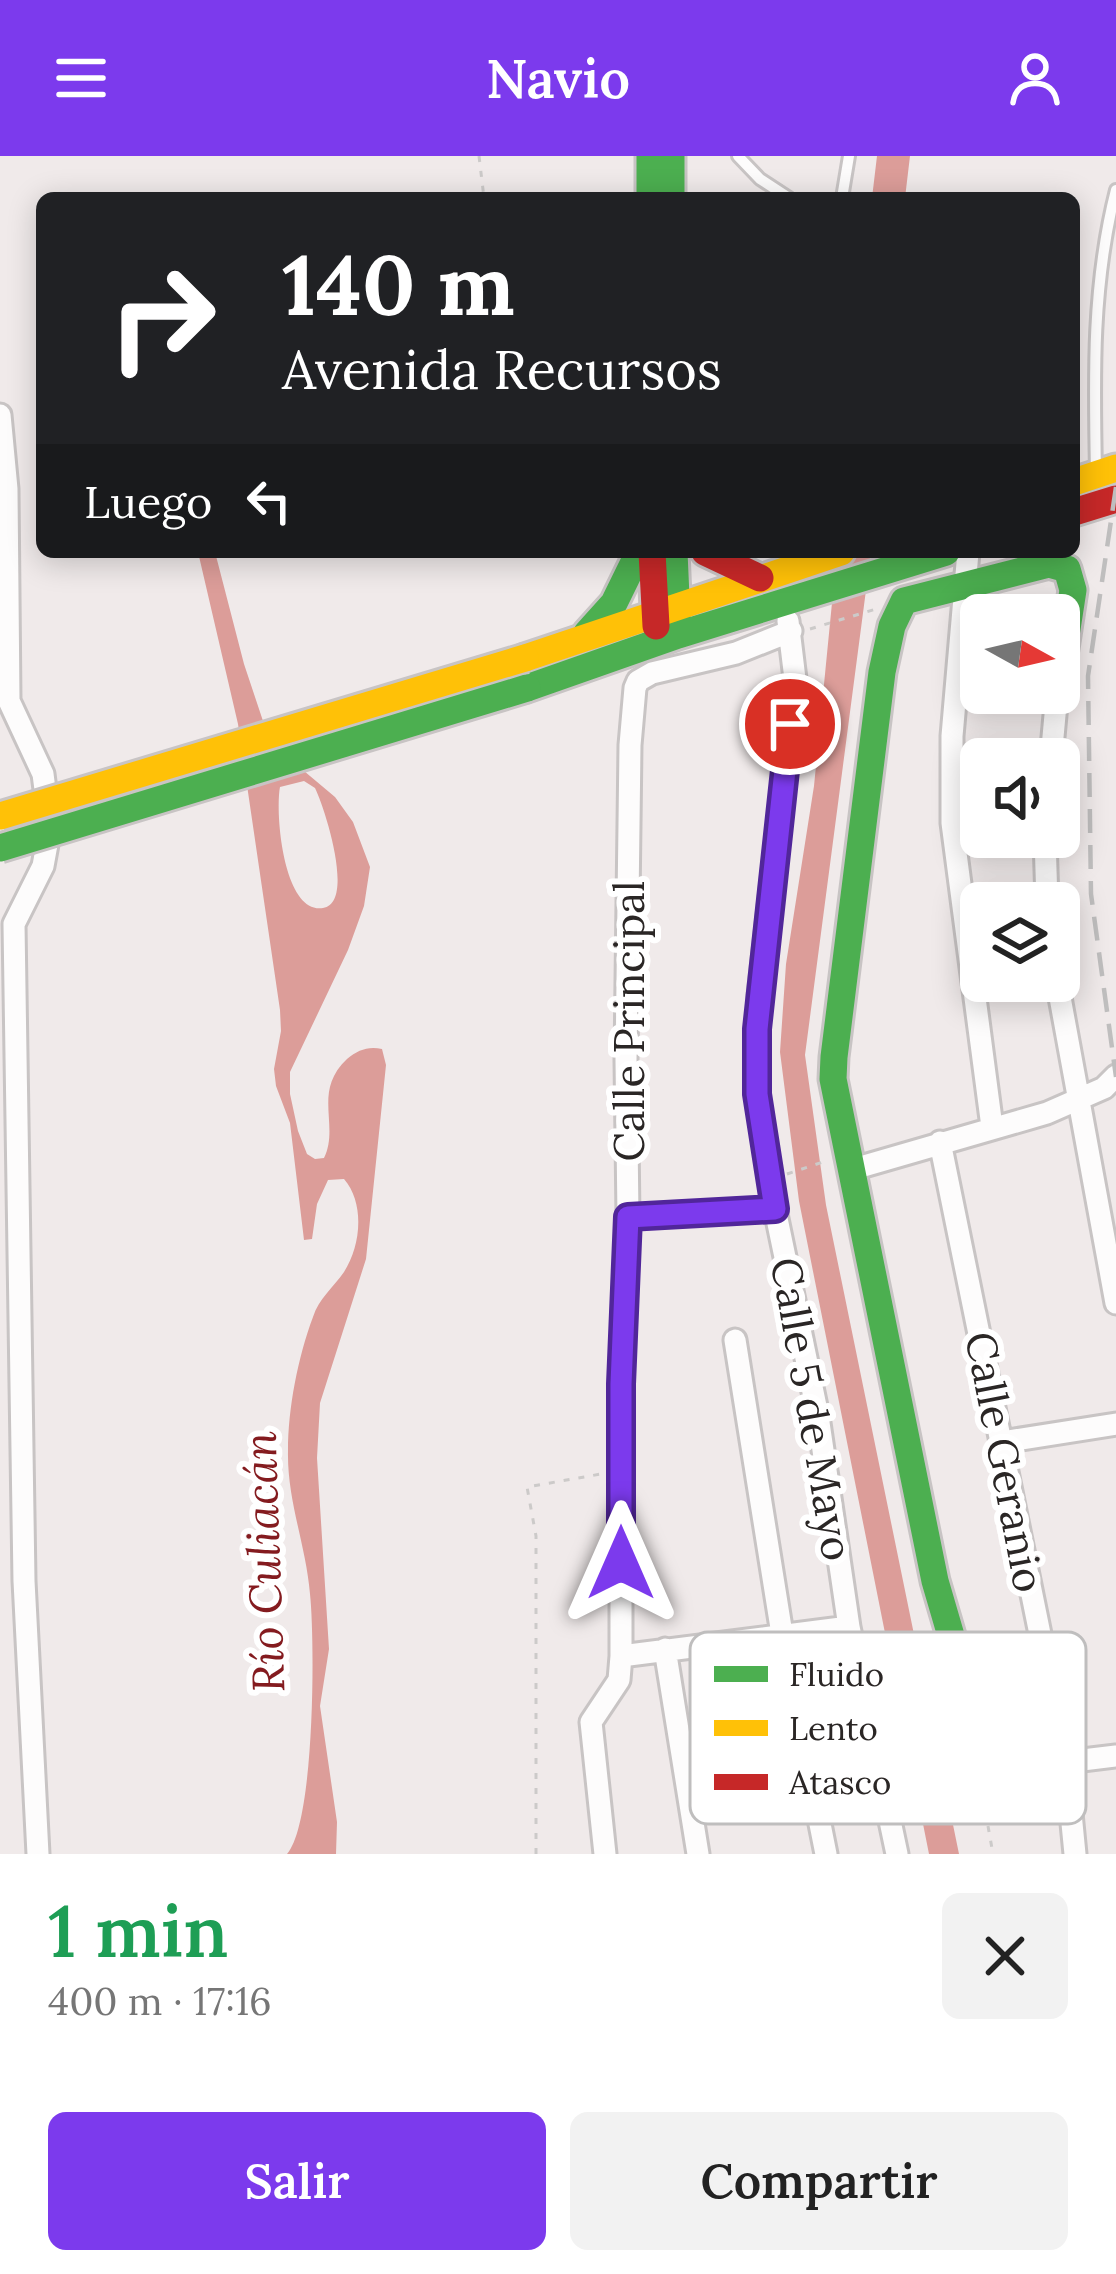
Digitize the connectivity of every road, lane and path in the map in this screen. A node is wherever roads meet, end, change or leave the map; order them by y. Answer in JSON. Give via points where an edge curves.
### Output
{"nodes":[{"id":1,"x":479,"y":156,"type":"edge"},
{"id":2,"x":650,"y":156,"type":"edge"},
{"id":3,"x":670,"y":156,"type":"edge"},
{"id":4,"x":738,"y":156,"type":"edge"},
{"id":5,"x":849,"y":156,"type":"edge"},
{"id":6,"x":1116,"y":190,"type":"edge"},
{"id":7,"x":483,"y":192,"type":"edge"},
{"id":8,"x":650,"y":192,"type":"edge"},
{"id":9,"x":671,"y":192,"type":"edge"},
{"id":10,"x":780,"y":192,"type":"edge"},
{"id":11,"x":843,"y":192,"type":"edge"},
{"id":12,"x":0,"y":416,"type":"edge"},
{"id":13,"x":1096,"y":475,"type":"edge"},
{"id":14,"x":1116,"y":499,"type":"edge"},
{"id":15,"x":1080,"y":510,"type":"edge"},
{"id":16,"x":636,"y":558,"type":"edge"},
{"id":17,"x":653,"y":558,"type":"edge"},
{"id":18,"x":673,"y":558,"type":"edge"},
{"id":19,"x":721,"y":558,"type":"edge"},
{"id":20,"x":813,"y":558,"type":"edge"},
{"id":21,"x":927,"y":558,"type":"edge"},
{"id":22,"x":968,"y":558,"type":"edge"},
{"id":23,"x":760,"y":578,"type":"junction"},
{"id":24,"x":967,"y":587,"type":"junction"},
{"id":25,"x":1072,"y":594,"type":"edge"},
{"id":26,"x":892,"y":604,"type":"dead end"},
{"id":27,"x":665,"y":608,"type":"junction"},
{"id":28,"x":793,"y":622,"type":"junction"},
{"id":29,"x":667,"y":639,"type":"junction"},
{"id":30,"x":579,"y":641,"type":"junction"},
{"id":31,"x":0,"y":816,"type":"edge"},
{"id":32,"x":0,"y":848,"type":"edge"},
{"id":33,"x":1061,"y":1002,"type":"edge"},
{"id":34,"x":1116,"y":1076,"type":"edge"},
{"id":35,"x":1078,"y":1100,"type":"junction"},
{"id":36,"x":992,"y":1127,"type":"junction"},
{"id":37,"x":940,"y":1142,"type":"junction"},
{"id":38,"x":843,"y":1164,"type":"junction"},
{"id":39,"x":786,"y":1174,"type":"dead end"},
{"id":40,"x":775,"y":1209,"type":"junction"},
{"id":41,"x":628,"y":1217,"type":"junction"},
{"id":42,"x":1116,"y":1304,"type":"edge"},
{"id":43,"x":735,"y":1340,"type":"dead end"},
{"id":44,"x":1116,"y":1424,"type":"edge"},
{"id":45,"x":1002,"y":1442,"type":"junction"},
{"id":46,"x":620,"y":1470,"type":"junction"},
{"id":47,"x":849,"y":1628,"type":"junction"},
{"id":48,"x":782,"y":1632,"type":"edge"},
{"id":49,"x":804,"y":1632,"type":"edge"},
{"id":50,"x":850,"y":1632,"type":"edge"},
{"id":51,"x":950,"y":1632,"type":"edge"},
{"id":52,"x":1040,"y":1632,"type":"edge"},
{"id":53,"x":690,"y":1646,"type":"edge"},
{"id":54,"x":665,"y":1649,"type":"junction"},
{"id":55,"x":621,"y":1655,"type":"junction"},
{"id":56,"x":1116,"y":1756,"type":"edge"},
{"id":57,"x":1086,"y":1760,"type":"edge"},
{"id":58,"x":690,"y":1804,"type":"edge"},
{"id":59,"x":693,"y":1824,"type":"edge"},
{"id":60,"x":820,"y":1824,"type":"edge"},
{"id":61,"x":891,"y":1824,"type":"edge"},
{"id":62,"x":987,"y":1824,"type":"edge"},
{"id":63,"x":1073,"y":1824,"type":"edge"},
{"id":64,"x":38,"y":1854,"type":"edge"},
{"id":65,"x":536,"y":1854,"type":"edge"},
{"id":66,"x":605,"y":1854,"type":"edge"},
{"id":67,"x":698,"y":1854,"type":"edge"},
{"id":68,"x":826,"y":1854,"type":"edge"},
{"id":69,"x":897,"y":1854,"type":"edge"},
{"id":70,"x":993,"y":1854,"type":"edge"},
{"id":71,"x":1076,"y":1854,"type":"edge"}],
"edges":[{"from":1,"to":7,"type":"path"},
{"from":2,"to":8,"type":"main road"},
{"from":3,"to":9,"type":"main road"},
{"from":4,"to":10,"type":"lane"},
{"from":5,"to":11,"type":"lane"},
{"from":6,"to":13,"type":"lane","via":[[1095,303]]},
{"from":12,"to":64,"type":"street","via":[[9,701],[43,774],[50,828],[43,866],[14,924],[24,1581]]},
{"from":14,"to":15,"type":"main road"},
{"from":16,"to":30,"type":"main road","via":[[614,603]]},
{"from":17,"to":27,"type":"main road"},
{"from":18,"to":27,"type":"main road"},
{"from":19,"to":23,"type":"main road"},
{"from":20,"to":23,"type":"main road"},
{"from":21,"to":28,"type":"main road","via":[[814,593]]},
{"from":22,"to":24,"type":"street"},
{"from":23,"to":27,"type":"main road"},
{"from":24,"to":25,"type":"main road","via":[[1049,565],[1067,569]]},
{"from":24,"to":36,"type":"street","via":[[952,823]]},
{"from":24,"to":38,"type":"main road","via":[[904,601],[882,672],[834,1057]]},
{"from":26,"to":28,"type":"path"},
{"from":27,"to":29,"type":"main road"},
{"from":27,"to":30,"type":"main road"},
{"from":28,"to":29,"type":"main road"},
{"from":28,"to":40,"type":"street","name":"Calle 5 de Mayo","via":[[795,679],[756,1045]]},
{"from":28,"to":41,"type":"street","name":"Calle Principal","via":[[736,653],[644,677],[635,688]]},
{"from":29,"to":32,"type":"main road","bridge":true},
{"from":30,"to":31,"type":"main road","bridge":true},
{"from":33,"to":35,"type":"street"},
{"from":34,"to":35,"type":"street"},
{"from":35,"to":36,"type":"street"},
{"from":35,"to":42,"type":"street"},
{"from":36,"to":37,"type":"street"},
{"from":37,"to":38,"type":"street"},
{"from":37,"to":45,"type":"street","name":"Calle Geranio"},
{"from":38,"to":39,"type":"path"},
{"from":38,"to":51,"type":"main road"},
{"from":40,"to":41,"type":"street"},
{"from":40,"to":47,"type":"street","name":"Calle 5 de Mayo","via":[[818,1416]]},
{"from":41,"to":46,"type":"street","name":"Calle Principal"},
{"from":43,"to":48,"type":"street"},
{"from":44,"to":45,"type":"street"},
{"from":45,"to":52,"type":"street","name":"Calle Geranio"},
{"from":46,"to":55,"type":"street","name":"Calle Principal"},
{"from":46,"to":65,"type":"path","via":[[527,1487],[536,1536]]},
{"from":47,"to":49,"type":"street"},
{"from":47,"to":50,"type":"street","name":"Calle 5 de Mayo"},
{"from":53,"to":54,"type":"street"},
{"from":54,"to":55,"type":"street"},
{"from":54,"to":58,"type":"street"},
{"from":55,"to":66,"type":"street","via":[[620,1680],[591,1722]]},
{"from":56,"to":57,"type":"street"},
{"from":59,"to":67,"type":"street"},
{"from":60,"to":68,"type":"street"},
{"from":61,"to":69,"type":"street","name":"Calle 5 de Mayo"},
{"from":62,"to":70,"type":"path"},
{"from":63,"to":71,"type":"street","name":"Calle Geranio"}]}
